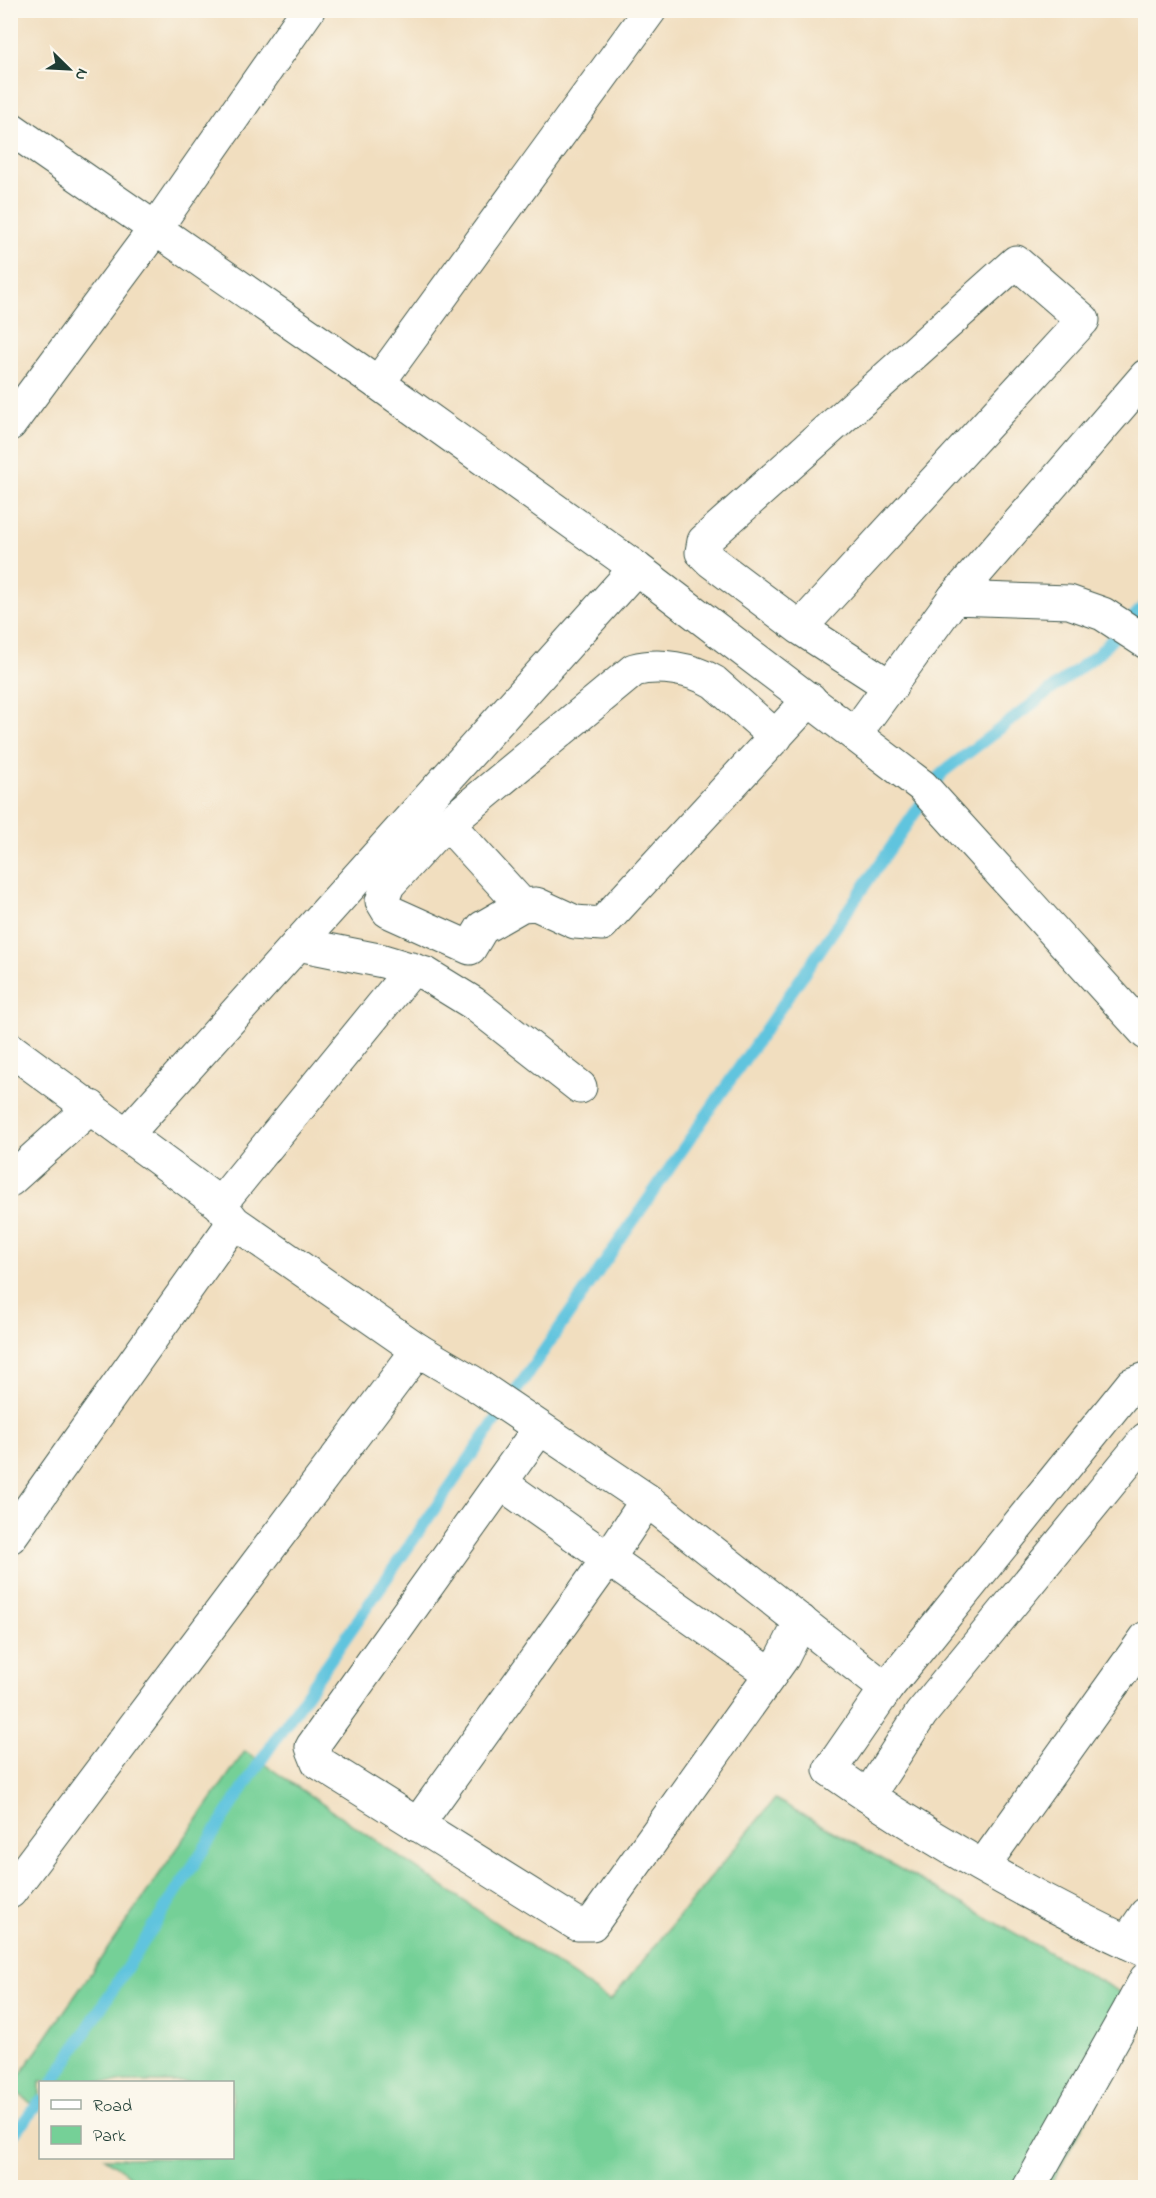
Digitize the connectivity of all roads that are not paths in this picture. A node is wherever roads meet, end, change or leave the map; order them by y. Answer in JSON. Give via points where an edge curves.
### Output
{"nodes":[{"id":1,"x":308,"y":10,"type":"edge"},
{"id":2,"x":650,"y":10,"type":"edge"},
{"id":3,"x":10,"y":128,"type":"edge"},
{"id":4,"x":154,"y":229,"type":"junction"},
{"id":5,"x":1146,"y":376,"type":"edge"},
{"id":6,"x":378,"y":383,"type":"junction"},
{"id":7,"x":10,"y":424,"type":"edge"},
{"id":8,"x":636,"y":568,"type":"junction"},
{"id":9,"x":954,"y":598,"type":"junction"},
{"id":10,"x":800,"y":628,"type":"junction"},
{"id":11,"x":1144,"y":641,"type":"edge"},
{"id":12,"x":891,"y":687,"type":"junction"},
{"id":13,"x":810,"y":699,"type":"junction"},
{"id":14,"x":855,"y":734,"type":"junction"},
{"id":15,"x":776,"y":737,"type":"junction"},
{"id":16,"x":431,"y":826,"type":"junction"},
{"id":17,"x":522,"y":905,"type":"junction"},
{"id":18,"x":298,"y":944,"type":"junction"},
{"id":19,"x":412,"y":969,"type":"junction"},
{"id":20,"x":1146,"y":1033,"type":"edge"},
{"id":21,"x":10,"y":1048,"type":"edge"},
{"id":22,"x":580,"y":1087,"type":"dead end"},
{"id":23,"x":90,"y":1107,"type":"junction"},
{"id":24,"x":127,"y":1134,"type":"junction"},
{"id":25,"x":10,"y":1180,"type":"edge"},
{"id":26,"x":227,"y":1213,"type":"junction"},
{"id":27,"x":418,"y":1350,"type":"junction"},
{"id":28,"x":1146,"y":1379,"type":"edge"},
{"id":29,"x":534,"y":1426,"type":"junction"},
{"id":30,"x":1146,"y":1439,"type":"edge"},
{"id":31,"x":501,"y":1483,"type":"junction"},
{"id":32,"x":648,"y":1500,"type":"junction"},
{"id":33,"x":10,"y":1537,"type":"edge"},
{"id":34,"x":608,"y":1559,"type":"junction"},
{"id":35,"x":801,"y":1620,"type":"junction"},
{"id":36,"x":1146,"y":1638,"type":"edge"},
{"id":37,"x":771,"y":1674,"type":"junction"},
{"id":38,"x":886,"y":1689,"type":"junction"},
{"id":39,"x":868,"y":1796,"type":"junction"},
{"id":40,"x":417,"y":1825,"type":"junction"},
{"id":41,"x":983,"y":1866,"type":"junction"},
{"id":42,"x":10,"y":1892,"type":"edge"},
{"id":43,"x":1146,"y":1914,"type":"edge"},
{"id":44,"x":1136,"y":1946,"type":"edge"},
{"id":45,"x":1146,"y":1979,"type":"edge"},
{"id":46,"x":1138,"y":2011,"type":"edge"},
{"id":47,"x":1029,"y":2187,"type":"edge"}],
"edges":[{"from":1,"to":4,"type":"street"},
{"from":2,"to":6,"type":"street"},
{"from":3,"to":4,"type":"street"},
{"from":4,"to":6,"type":"street"},
{"from":4,"to":7,"type":"street"},
{"from":5,"to":9,"type":"street"},
{"from":6,"to":8,"type":"street"},
{"from":8,"to":13,"type":"street"},
{"from":8,"to":16,"type":"street"},
{"from":9,"to":11,"type":"street","via":[[1069,602],[1103,614]]},
{"from":9,"to":12,"type":"street"},
{"from":10,"to":10,"type":"street","via":[[711,561],[702,552],[704,541],[1017,262],[1083,320]]},
{"from":10,"to":12,"type":"street"},
{"from":12,"to":14,"type":"street"},
{"from":13,"to":14,"type":"street"},
{"from":13,"to":15,"type":"street"},
{"from":14,"to":20,"type":"street","via":[[922,786]]},
{"from":15,"to":16,"type":"street","via":[[704,676],[645,667],[634,670]]},
{"from":15,"to":17,"type":"street","via":[[603,924],[575,922],[536,904]]},
{"from":16,"to":17,"type":"street"},
{"from":16,"to":17,"type":"street","via":[[388,885],[382,900],[388,911],[470,948],[482,928]]},
{"from":16,"to":18,"type":"street"},
{"from":18,"to":19,"type":"street"},
{"from":18,"to":24,"type":"street"},
{"from":19,"to":22,"type":"street","via":[[473,1003]]},
{"from":19,"to":26,"type":"street"},
{"from":21,"to":23,"type":"street"},
{"from":23,"to":24,"type":"street"},
{"from":23,"to":25,"type":"street"},
{"from":24,"to":26,"type":"street"},
{"from":26,"to":27,"type":"street"},
{"from":26,"to":33,"type":"street"},
{"from":27,"to":29,"type":"street"},
{"from":27,"to":42,"type":"street"},
{"from":28,"to":38,"type":"street","via":[[1132,1384]]},
{"from":29,"to":31,"type":"street"},
{"from":29,"to":32,"type":"street"},
{"from":30,"to":39,"type":"street","via":[[921,1714]]},
{"from":31,"to":34,"type":"street"},
{"from":31,"to":40,"type":"street","via":[[312,1748],[318,1762]]},
{"from":32,"to":34,"type":"street"},
{"from":32,"to":35,"type":"street"},
{"from":34,"to":37,"type":"street"},
{"from":34,"to":40,"type":"street"},
{"from":35,"to":37,"type":"street"},
{"from":35,"to":38,"type":"street"},
{"from":36,"to":41,"type":"street"},
{"from":37,"to":40,"type":"street","via":[[592,1924],[577,1924]]},
{"from":38,"to":39,"type":"street","via":[[830,1770]]},
{"from":39,"to":41,"type":"street"},
{"from":41,"to":44,"type":"street"},
{"from":43,"to":44,"type":"street"},
{"from":45,"to":46,"type":"street"},
{"from":46,"to":47,"type":"street"}]}
